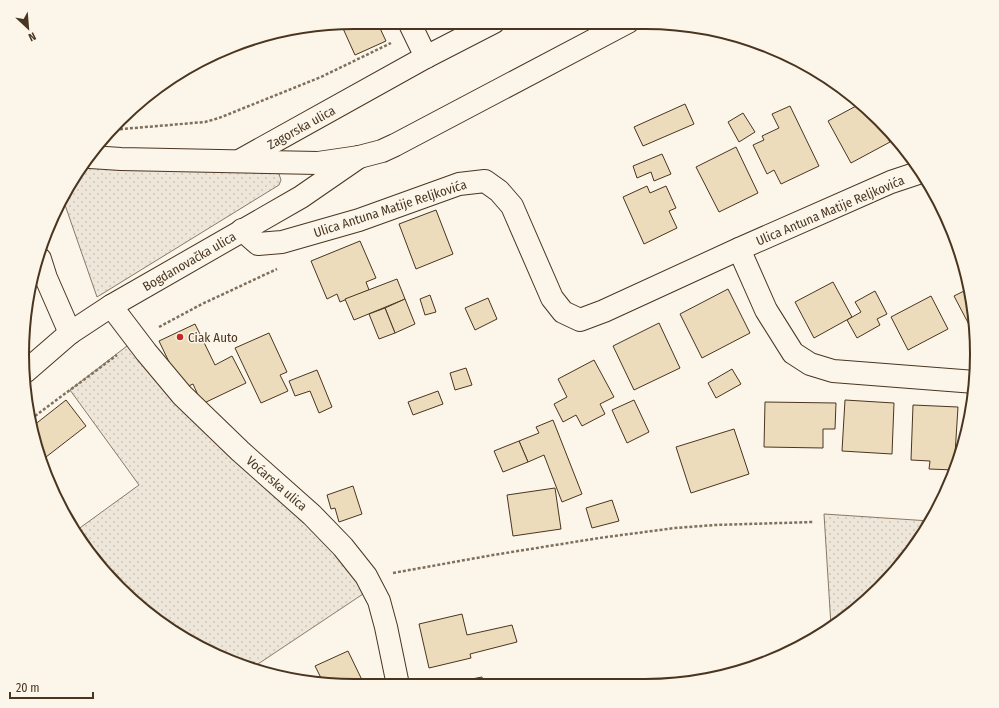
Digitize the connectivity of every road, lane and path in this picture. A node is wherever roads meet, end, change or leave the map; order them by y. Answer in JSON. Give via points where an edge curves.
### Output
{"nodes":[{"id":1,"x":408,"y":29,"type":"edge"},
{"id":2,"x":413,"y":29,"type":"edge"},
{"id":3,"x":480,"y":29,"type":"edge"},
{"id":4,"x":615,"y":29,"type":"edge"},
{"id":5,"x":426,"y":57,"type":"junction"},
{"id":6,"x":119,"y":129,"type":"edge"},
{"id":7,"x":95,"y":157,"type":"edge"},
{"id":8,"x":359,"y":157,"type":"junction"},
{"id":9,"x":239,"y":161,"type":"junction"},
{"id":10,"x":915,"y":174,"type":"edge"},
{"id":11,"x":242,"y":230,"type":"junction"},
{"id":12,"x":739,"y":248,"type":"junction"},
{"id":13,"x":42,"y":264,"type":"edge"},
{"id":14,"x":278,"y":269,"type":"dead end"},
{"id":15,"x":111,"y":306,"type":"junction"},
{"id":16,"x":70,"y":333,"type":"junction"},
{"id":17,"x":136,"y":339,"type":"junction"},
{"id":18,"x":30,"y":368,"type":"edge"},
{"id":19,"x":968,"y":381,"type":"edge"},
{"id":20,"x":35,"y":416,"type":"edge"},
{"id":21,"x":813,"y":522,"type":"dead end"},
{"id":22,"x":368,"y":580,"type":"junction"},
{"id":23,"x":397,"y":679,"type":"edge"}],
"edges":[{"from":1,"to":6,"type":"path","via":[[321,77],[219,118],[205,122]]},
{"from":2,"to":5,"type":"street"},
{"from":3,"to":5,"type":"street","name":"Zagorska ulica"},
{"from":4,"to":8,"type":"street","via":[[395,145]]},
{"from":5,"to":9,"type":"street","name":"Zagorska ulica"},
{"from":7,"to":9,"type":"street"},
{"from":8,"to":9,"type":"street","via":[[318,163]]},
{"from":8,"to":11,"type":"street","name":"Bogdanovačka ulica","via":[[301,197]]},
{"from":10,"to":12,"type":"street","name":"Ulica Antuna Matije Reljkovića"},
{"from":11,"to":12,"type":"street","name":"Ulica Antuna Matije Reljkovića","via":[[258,244],[282,242],[359,220],[459,184],[485,181],[499,191],[512,206],[552,298],[563,312],[580,320]]},
{"from":11,"to":15,"type":"street","name":"Bogdanovačka ulica"},
{"from":12,"to":19,"type":"street","name":"Ulica Antuna Matije Reljkovića","via":[[770,316],[793,353],[810,364],[834,371]]},
{"from":13,"to":16,"type":"street"},
{"from":14,"to":17,"type":"path","via":[[202,304]]},
{"from":15,"to":16,"type":"street","name":"Bogdanovačka ulica"},
{"from":15,"to":17,"type":"street","name":"Voćarska ulica"},
{"from":16,"to":18,"type":"street","name":"Bogdanovačka ulica"},
{"from":17,"to":20,"type":"path"},
{"from":17,"to":22,"type":"street","name":"Voćarska ulica","via":[[182,395],[312,515],[343,547]]},
{"from":21,"to":22,"type":"path","via":[[715,525],[599,538],[444,563]]},
{"from":22,"to":23,"type":"street","name":"Voćarska ulica","via":[[379,601]]}]}
